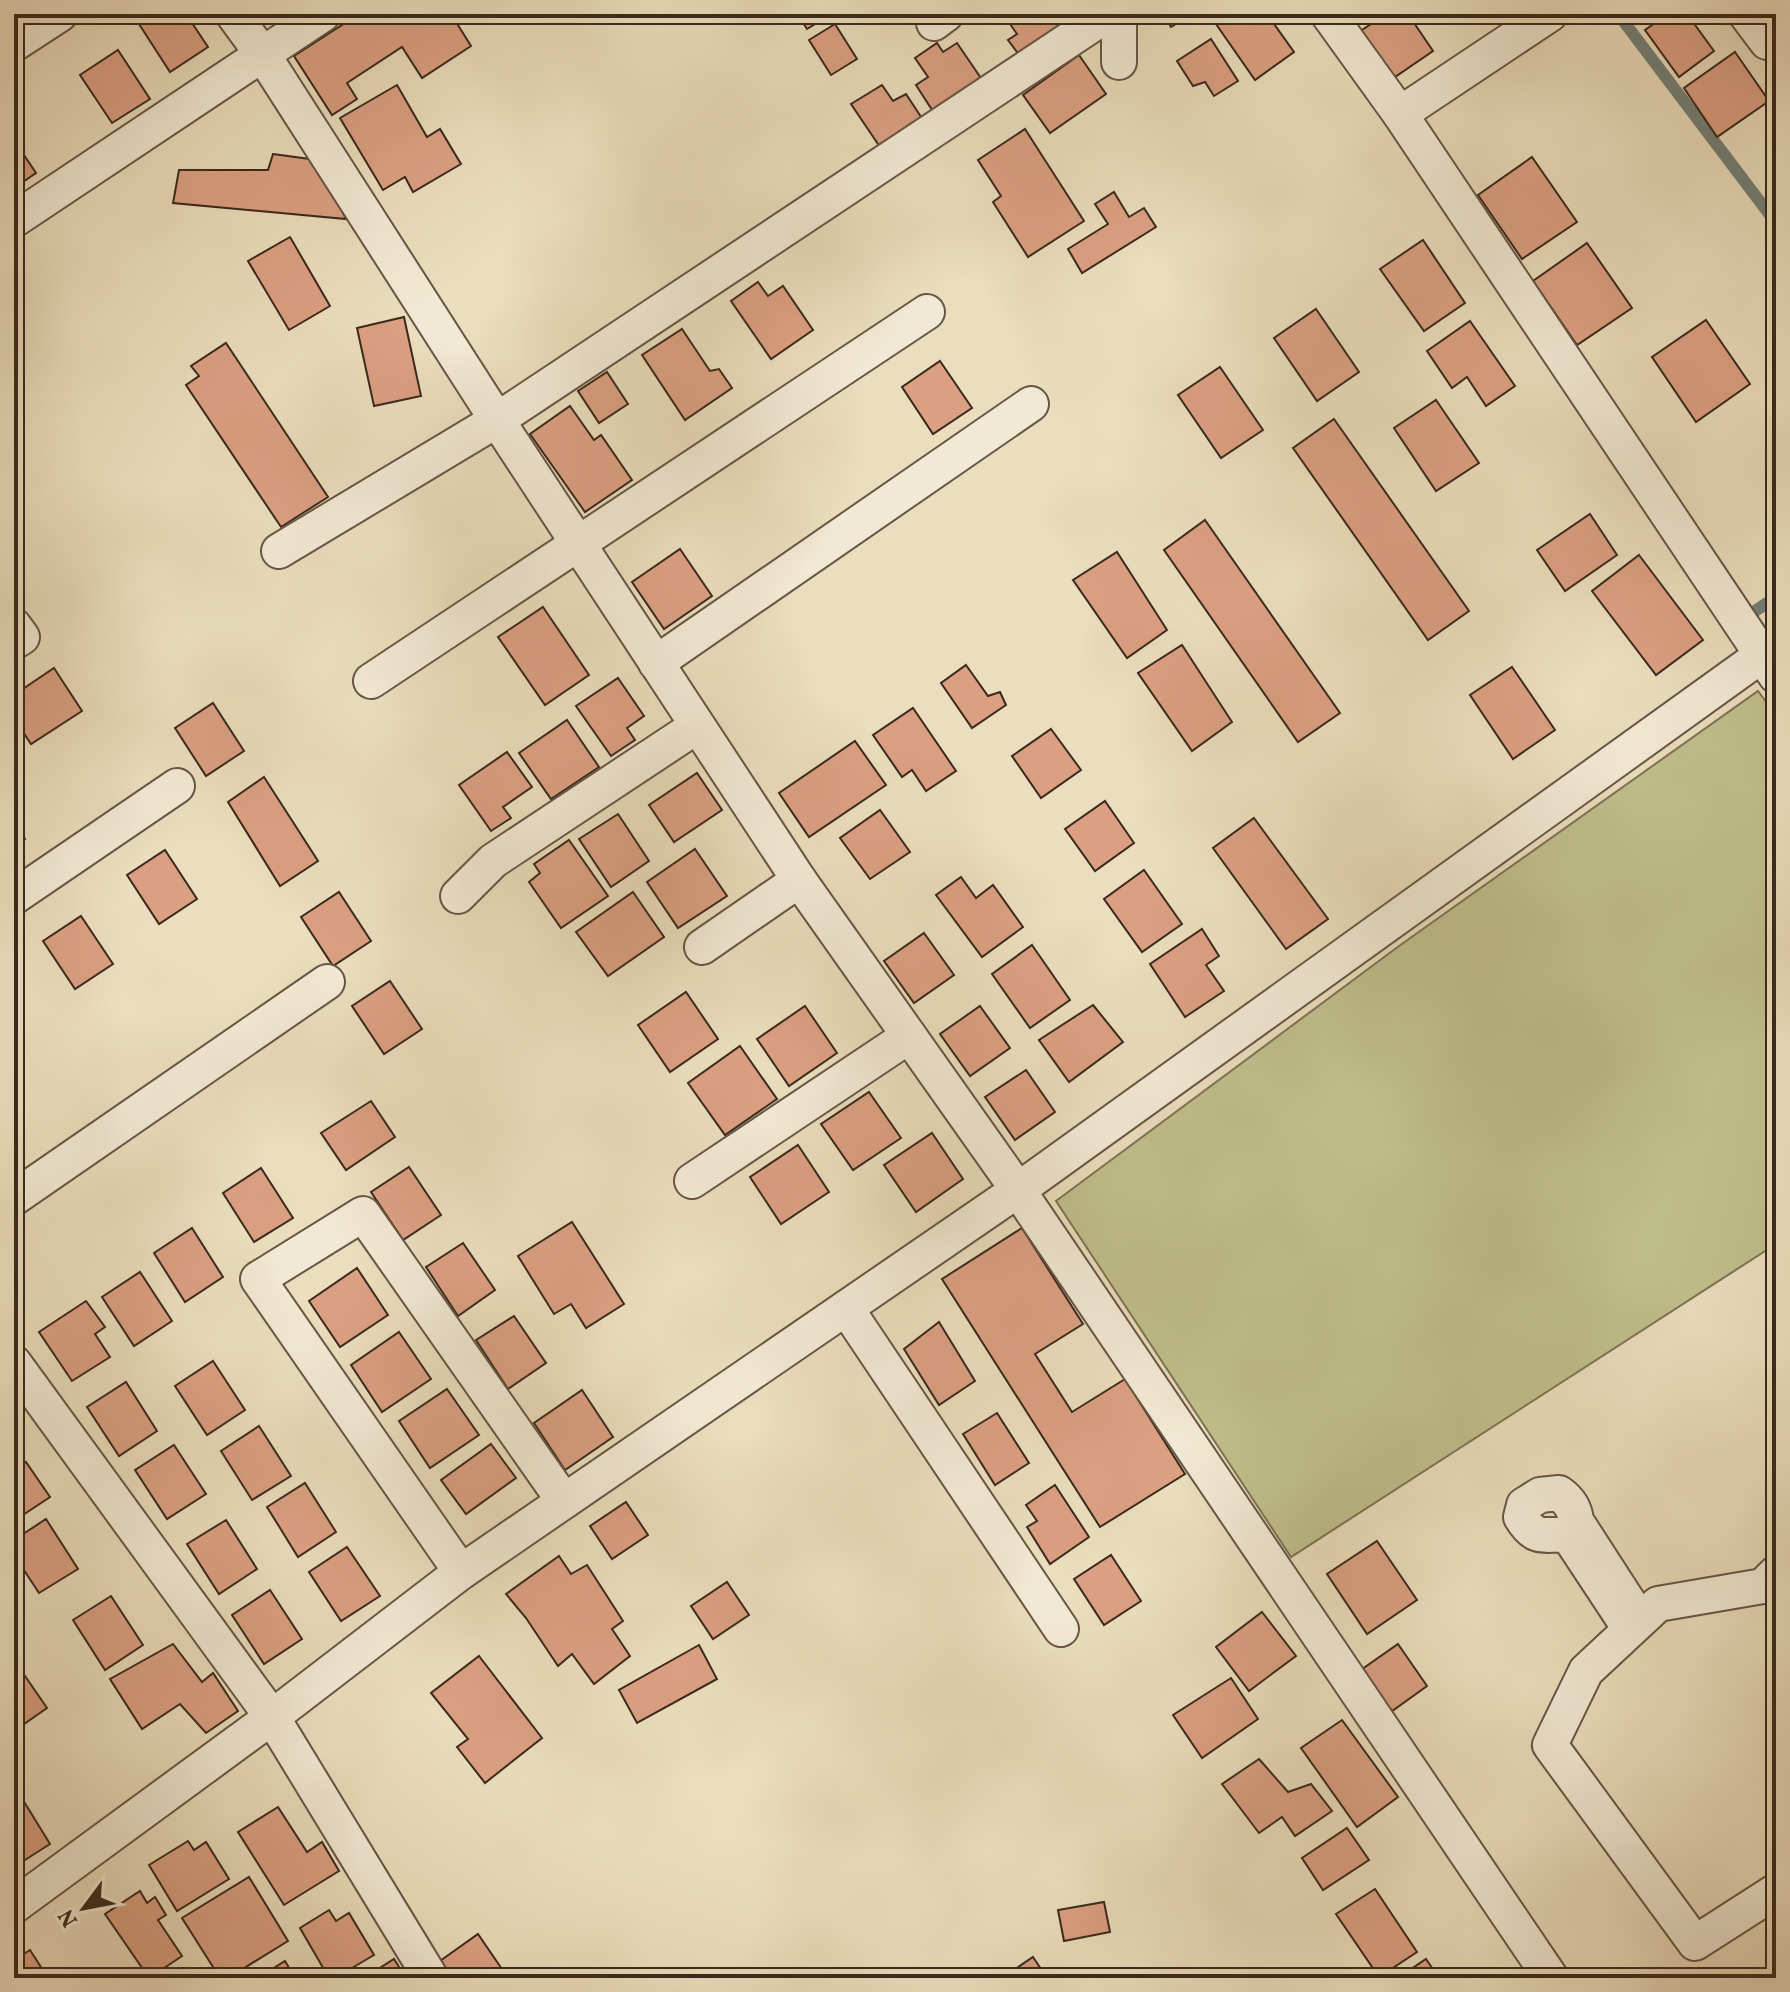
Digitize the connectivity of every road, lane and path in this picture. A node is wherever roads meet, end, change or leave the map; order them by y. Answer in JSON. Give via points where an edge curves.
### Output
{"nodes":[{"id":1,"x":60,"y":14,"type":"edge"},
{"id":2,"x":233,"y":14,"type":"edge"},
{"id":3,"x":323,"y":14,"type":"edge"},
{"id":4,"x":1108,"y":14,"type":"edge"},
{"id":5,"x":1119,"y":14,"type":"edge"},
{"id":6,"x":1328,"y":14,"type":"edge"},
{"id":7,"x":1550,"y":14,"type":"edge"},
{"id":8,"x":1746,"y":14,"type":"edge"},
{"id":9,"x":1767,"y":42,"type":"dead end"},
{"id":10,"x":14,"y":44,"type":"edge"},
{"id":11,"x":263,"y":55,"type":"junction"},
{"id":12,"x":1119,"y":62,"type":"dead end"},
{"id":13,"x":1400,"y":114,"type":"junction"},
{"id":14,"x":14,"y":220,"type":"edge"},
{"id":15,"x":927,"y":312,"type":"dead end"},
{"id":16,"x":1031,"y":404,"type":"dead end"},
{"id":17,"x":497,"y":420,"type":"junction"},
{"id":18,"x":577,"y":542,"type":"junction"},
{"id":19,"x":279,"y":551,"type":"dead end"},
{"id":20,"x":14,"y":626,"type":"edge"},
{"id":21,"x":14,"y":642,"type":"edge"},
{"id":22,"x":1771,"y":659,"type":"edge"},
{"id":23,"x":656,"y":663,"type":"junction"},
{"id":24,"x":371,"y":681,"type":"dead end"},
{"id":25,"x":697,"y":726,"type":"junction"},
{"id":26,"x":177,"y":786,"type":"dead end"},
{"id":27,"x":799,"y":880,"type":"junction"},
{"id":28,"x":458,"y":896,"type":"dead end"},
{"id":29,"x":14,"y":897,"type":"edge"},
{"id":30,"x":702,"y":947,"type":"dead end"},
{"id":31,"x":327,"y":982,"type":"dead end"},
{"id":32,"x":909,"y":1036,"type":"junction"},
{"id":33,"x":692,"y":1181,"type":"dead end"},
{"id":34,"x":1018,"y":1190,"type":"junction"},
{"id":35,"x":14,"y":1198,"type":"edge"},
{"id":36,"x":846,"y":1308,"type":"junction"},
{"id":37,"x":14,"y":1363,"type":"edge"},
{"id":38,"x":564,"y":1501,"type":"junction"},
{"id":39,"x":461,"y":1572,"type":"junction"},
{"id":40,"x":1772,"y":1588,"type":"edge"},
{"id":41,"x":1061,"y":1629,"type":"dead end"},
{"id":42,"x":272,"y":1717,"type":"junction"},
{"id":43,"x":1776,"y":1891,"type":"edge"},
{"id":44,"x":14,"y":1906,"type":"edge"},
{"id":45,"x":431,"y":1978,"type":"edge"},
{"id":46,"x":1551,"y":1978,"type":"edge"}],
"edges":[{"from":1,"to":10,"type":"street"},
{"from":2,"to":11,"type":"street"},
{"from":3,"to":11,"type":"street"},
{"from":4,"to":17,"type":"street"},
{"from":5,"to":12,"type":"street"},
{"from":6,"to":13,"type":"street"},
{"from":7,"to":13,"type":"street"},
{"from":8,"to":9,"type":"street"},
{"from":11,"to":14,"type":"street"},
{"from":11,"to":17,"type":"street"},
{"from":13,"to":22,"type":"street"},
{"from":15,"to":18,"type":"street"},
{"from":16,"to":23,"type":"street"},
{"from":17,"to":18,"type":"street"},
{"from":17,"to":19,"type":"street"},
{"from":18,"to":23,"type":"street"},
{"from":18,"to":24,"type":"street"},
{"from":20,"to":21,"type":"street","via":[[22,637]]},
{"from":22,"to":34,"type":"street"},
{"from":23,"to":25,"type":"street"},
{"from":25,"to":27,"type":"street"},
{"from":25,"to":28,"type":"street","via":[[493,861]]},
{"from":26,"to":29,"type":"street"},
{"from":27,"to":30,"type":"street"},
{"from":27,"to":32,"type":"street"},
{"from":31,"to":35,"type":"street"},
{"from":32,"to":33,"type":"street"},
{"from":32,"to":34,"type":"street"},
{"from":34,"to":36,"type":"street"},
{"from":34,"to":46,"type":"street"},
{"from":36,"to":38,"type":"street"},
{"from":36,"to":41,"type":"street"},
{"from":37,"to":42,"type":"street"},
{"from":38,"to":39,"type":"street"},
{"from":38,"to":39,"type":"street","via":[[363,1214],[258,1279]]},
{"from":39,"to":42,"type":"street"},
{"from":40,"to":43,"type":"street","via":[[1658,1604],[1586,1671],[1550,1745],[1695,1943]]},
{"from":42,"to":44,"type":"street"},
{"from":42,"to":45,"type":"street"}]}
